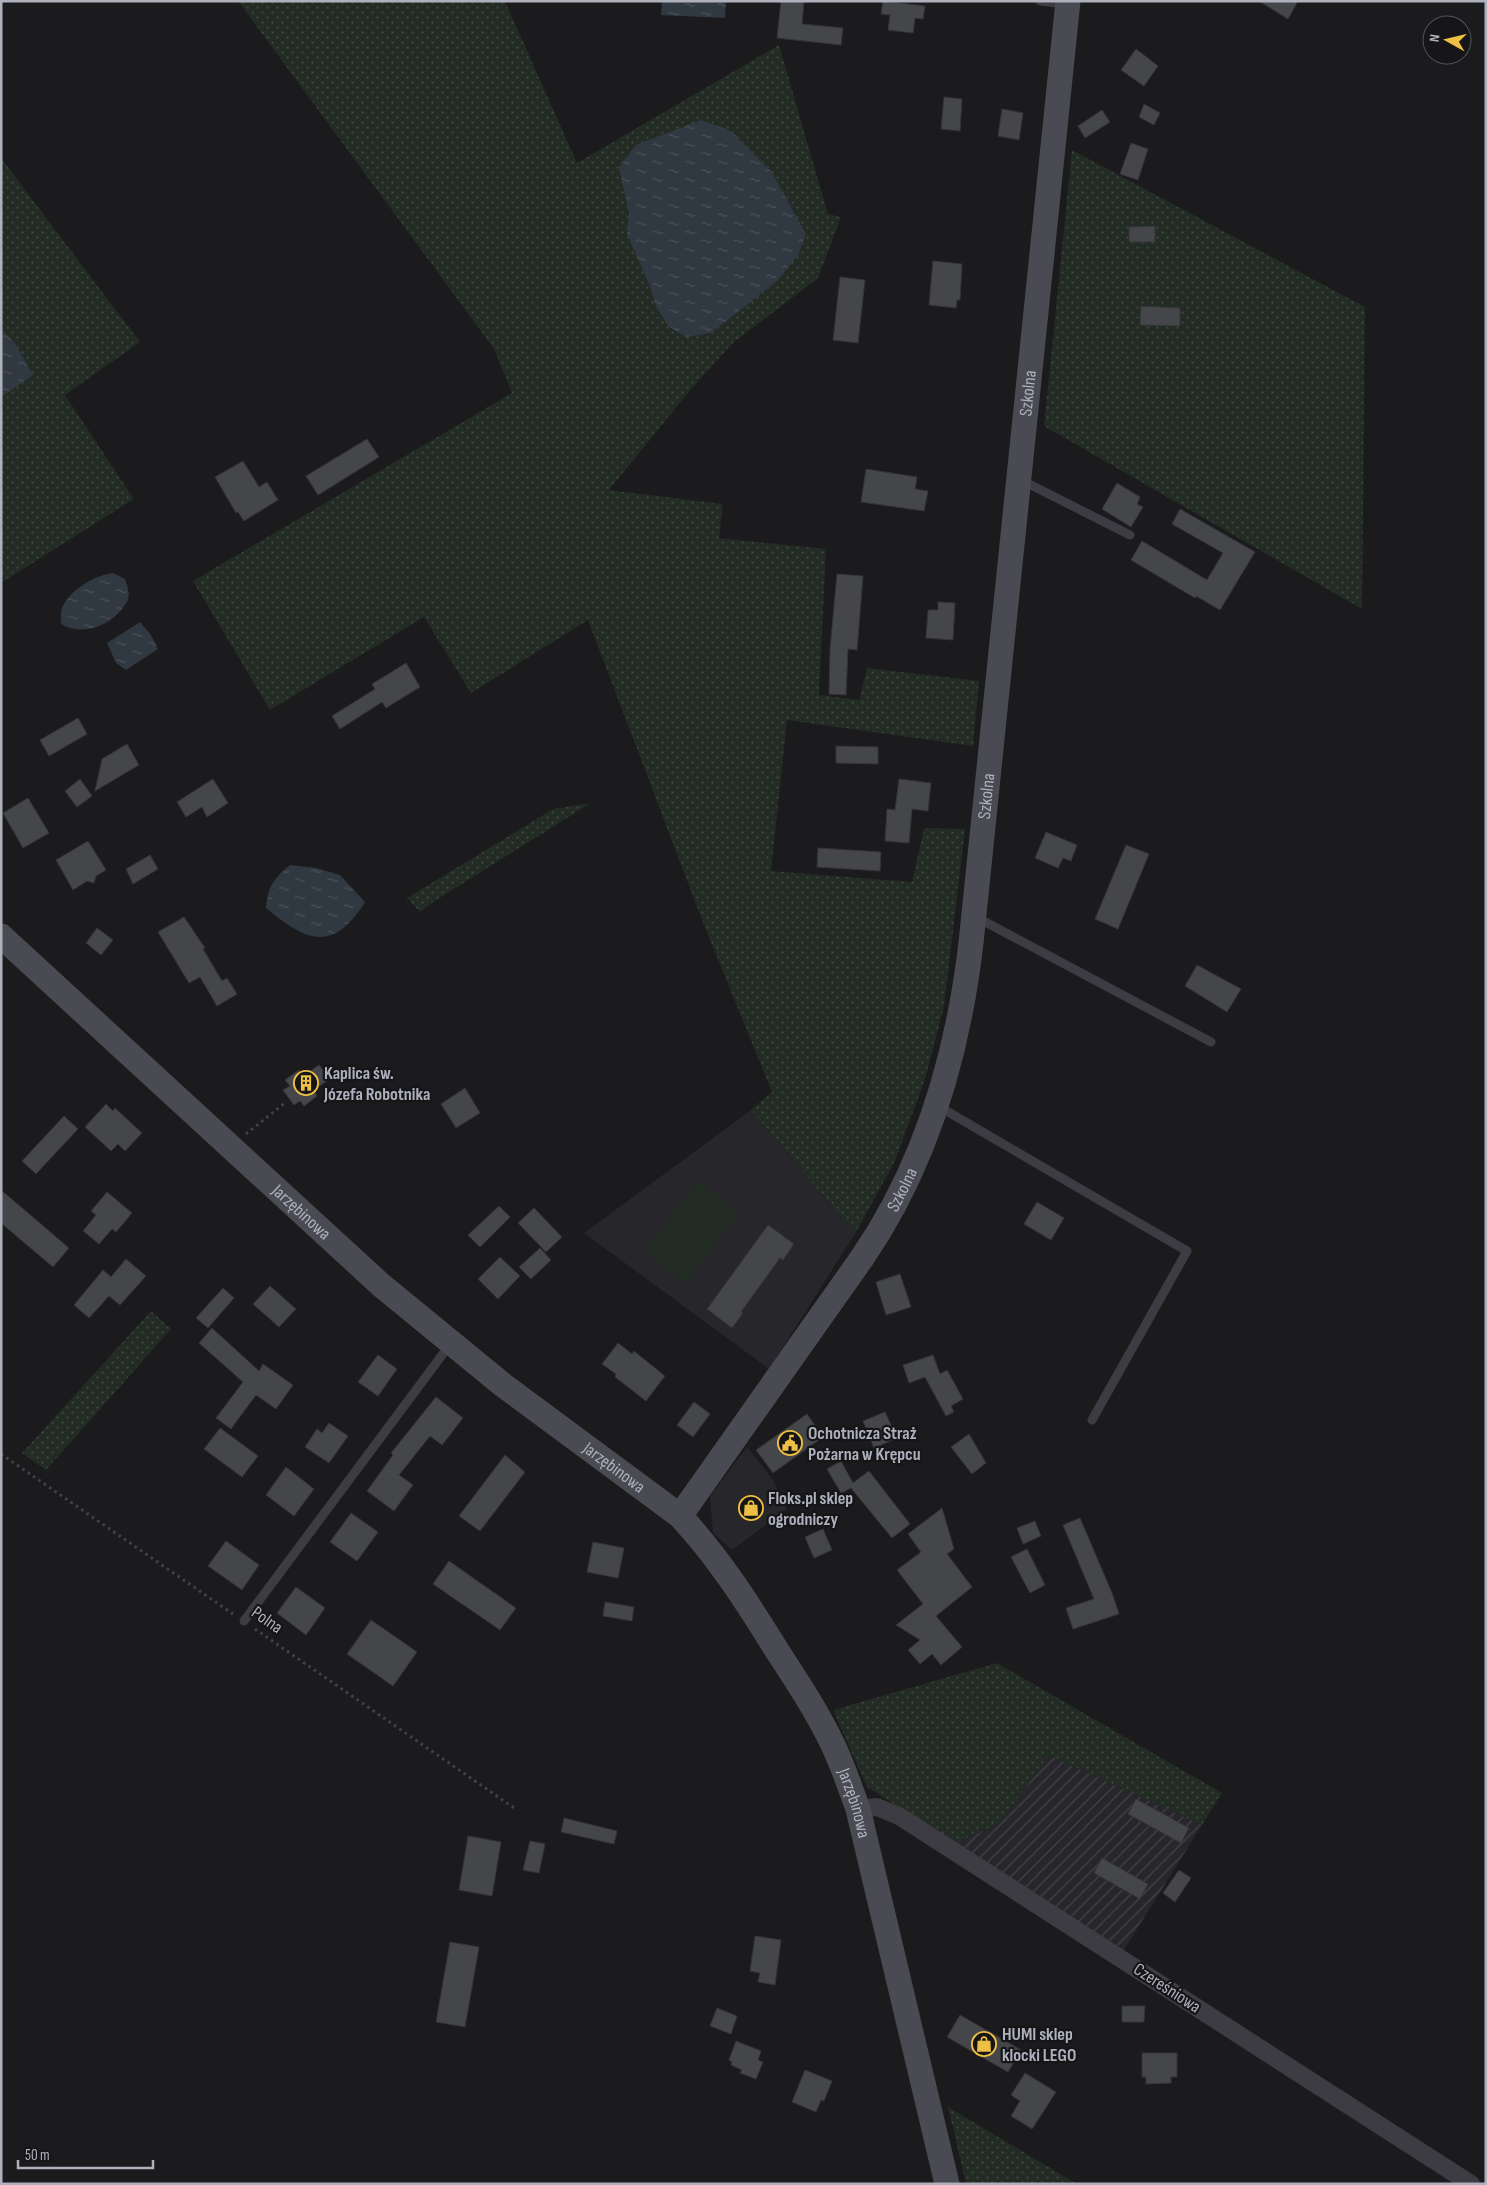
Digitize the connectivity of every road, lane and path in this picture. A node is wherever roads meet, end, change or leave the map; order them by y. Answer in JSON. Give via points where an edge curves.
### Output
{"nodes":[{"id":1,"x":1040,"y":1,"type":"edge"},
{"id":2,"x":1068,"y":2,"type":"edge"},
{"id":3,"x":1019,"y":479,"type":"junction"},
{"id":4,"x":1130,"y":535,"type":"dead end"},
{"id":5,"x":973,"y":916,"type":"junction"},
{"id":6,"x":1,"y":936,"type":"edge"},
{"id":7,"x":1211,"y":1042,"type":"dead end"},
{"id":8,"x":286,"y":1102,"type":"dead end"},
{"id":9,"x":936,"y":1105,"type":"junction"},
{"id":10,"x":240,"y":1140,"type":"dead end"},
{"id":11,"x":451,"y":1343,"type":"junction"},
{"id":12,"x":1092,"y":1420,"type":"dead end"},
{"id":13,"x":1,"y":1454,"type":"edge"},
{"id":14,"x":680,"y":1516,"type":"junction"},
{"id":15,"x":244,"y":1622,"type":"junction"},
{"id":16,"x":858,"y":1809,"type":"junction"},
{"id":17,"x":517,"y":1810,"type":"dead end"},
{"id":18,"x":947,"y":2184,"type":"edge"},
{"id":19,"x":1471,"y":2184,"type":"edge"}],
"edges":[{"from":1,"to":2,"type":"lane"},
{"from":2,"to":3,"type":"street","name":"Szkolna"},
{"from":3,"to":4,"type":"lane"},
{"from":3,"to":5,"type":"street","name":"Szkolna"},
{"from":5,"to":7,"type":"lane"},
{"from":5,"to":9,"type":"street","name":"Szkolna","via":[[958,1028]]},
{"from":6,"to":11,"type":"street","name":"Jarzębinowa","via":[[381,1284]]},
{"from":8,"to":10,"type":"path"},
{"from":9,"to":12,"type":"lane","via":[[1187,1251]]},
{"from":9,"to":14,"type":"street","name":"Szkolna","via":[[909,1176],[868,1248]]},
{"from":11,"to":14,"type":"street","name":"Jarzębinowa"},
{"from":11,"to":15,"type":"lane"},
{"from":13,"to":15,"type":"path","name":"Polna"},
{"from":14,"to":16,"type":"street","name":"Jarzębinowa","via":[[705,1542],[742,1593],[813,1708],[832,1744]]},
{"from":15,"to":17,"type":"path","name":"Polna"},
{"from":16,"to":18,"type":"street","name":"Jarzębinowa"},
{"from":16,"to":19,"type":"street","name":"Czereśniowa","via":[[876,1807],[899,1816]]}]}
